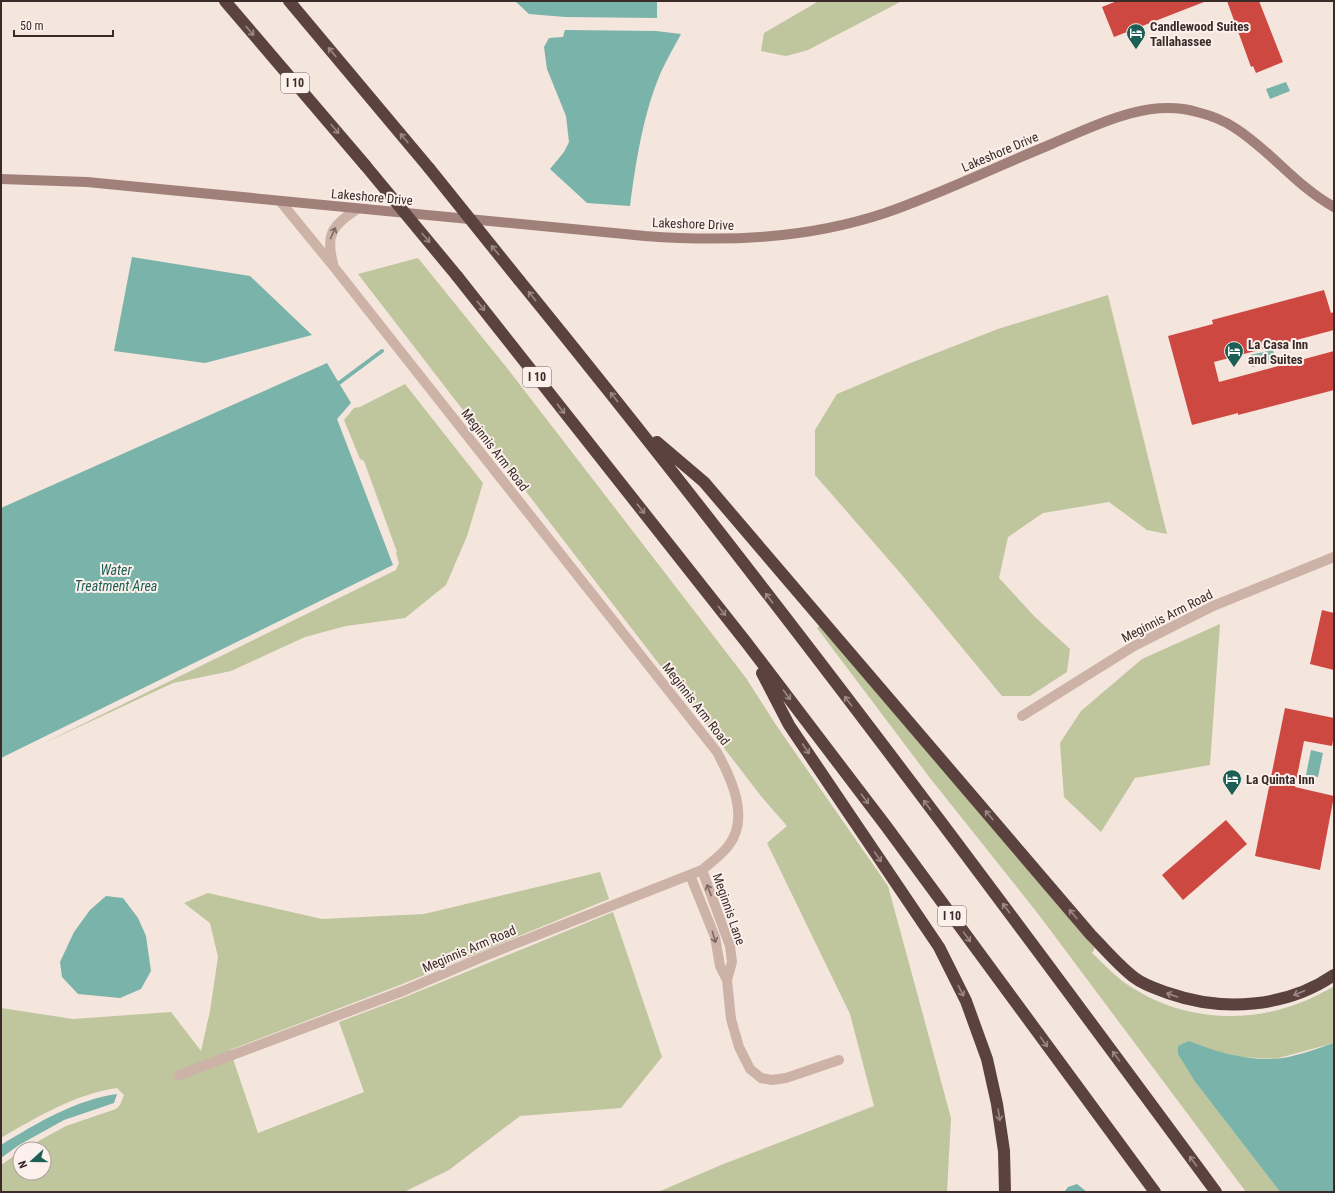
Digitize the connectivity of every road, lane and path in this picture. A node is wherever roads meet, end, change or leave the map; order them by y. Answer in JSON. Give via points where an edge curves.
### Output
{"nodes":[{"id":1,"x":225,"y":1,"type":"edge"},
{"id":2,"x":289,"y":1,"type":"edge"},
{"id":3,"x":1,"y":179,"type":"edge"},
{"id":4,"x":280,"y":201,"type":"junction"},
{"id":5,"x":1334,"y":207,"type":"edge"},
{"id":6,"x":357,"y":209,"type":"junction"},
{"id":7,"x":334,"y":267,"type":"junction"},
{"id":8,"x":639,"y":427,"type":"junction"},
{"id":9,"x":1334,"y":557,"type":"edge"},
{"id":10,"x":746,"y":642,"type":"junction"},
{"id":11,"x":1022,"y":716,"type":"dead end"},
{"id":12,"x":702,"y":870,"type":"junction"},
{"id":13,"x":690,"y":875,"type":"junction"},
{"id":14,"x":1334,"y":975,"type":"edge"},
{"id":15,"x":727,"y":980,"type":"junction"},
{"id":16,"x":839,"y":1060,"type":"dead end"},
{"id":17,"x":179,"y":1075,"type":"dead end"},
{"id":18,"x":1005,"y":1192,"type":"edge"},
{"id":19,"x":1155,"y":1192,"type":"edge"},
{"id":20,"x":1216,"y":1192,"type":"edge"}],
"edges":[{"from":1,"to":10,"type":"highway","number":"I 10","one_way":true,"bridge":true,"via":[[457,276]]},
{"from":8,"to":2,"type":"highway","one_way":true,"bridge":true,"via":[[429,168]]},
{"from":3,"to":4,"type":"street","name":"Lakeshore Drive","via":[[87,182]]},
{"from":4,"to":6,"type":"street","name":"Lakeshore Drive"},
{"from":4,"to":7,"type":"street","name":"Meginnis Arm Road"},
{"from":5,"to":6,"type":"street","name":"Lakeshore Drive","via":[[1296,181],[1234,126],[1196,112],[1162,109],[1124,116],[1098,125],[884,213],[812,230],[762,238],[683,239]]},
{"from":7,"to":6,"type":"street","one_way":true,"via":[[329,248],[331,234],[341,220]]},
{"from":7,"to":12,"type":"street","name":"Meginnis Arm Road","via":[[717,752],[734,787],[737,820],[730,844]]},
{"from":14,"to":8,"type":"highway","one_way":true,"via":[[1296,994],[1261,1003],[1238,1005],[1179,997],[1135,979],[1091,935],[704,482]]},
{"from":20,"to":8,"type":"highway","one_way":true,"via":[[1029,939]]},
{"from":9,"to":11,"type":"street","name":"Meginnis Arm Road","via":[[1213,606],[1134,646]]},
{"from":10,"to":18,"type":"highway","one_way":true,"via":[[789,725],[939,947],[966,1001],[987,1059],[998,1104],[1004,1150]]},
{"from":10,"to":19,"type":"highway","number":"I 10","one_way":true,"via":[[886,826]]},
{"from":12,"to":13,"type":"street","name":"Meginnis Arm Road"},
{"from":15,"to":12,"type":"street","name":"Meginnis Lane","one_way":true,"via":[[732,962],[730,946]]},
{"from":13,"to":15,"type":"street","name":"Meginnis Lane","one_way":true,"via":[[715,937],[720,966]]},
{"from":13,"to":17,"type":"street","name":"Meginnis Arm Road","via":[[403,991]]},
{"from":15,"to":16,"type":"street","name":"Meginnis Lane","via":[[731,1019],[739,1047],[750,1069],[760,1078],[786,1078]]}]}
